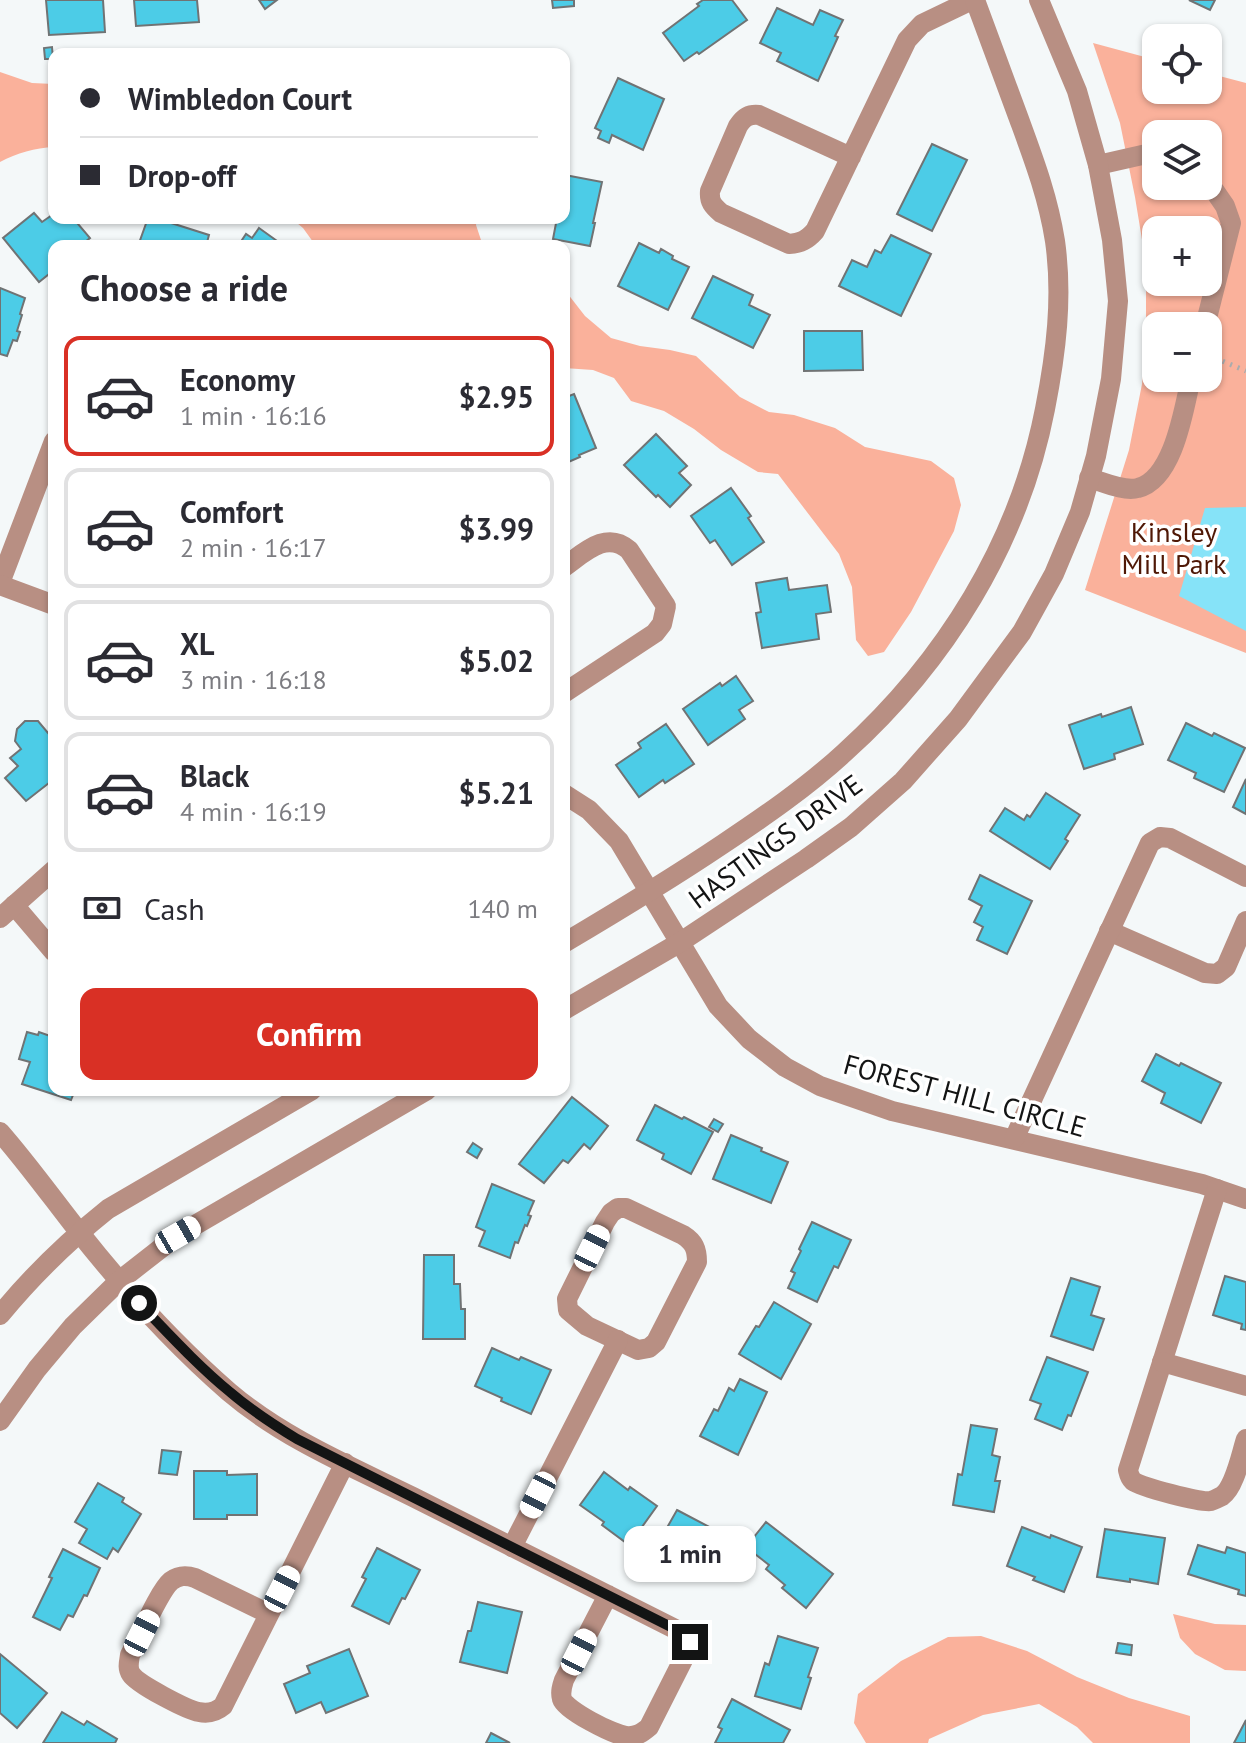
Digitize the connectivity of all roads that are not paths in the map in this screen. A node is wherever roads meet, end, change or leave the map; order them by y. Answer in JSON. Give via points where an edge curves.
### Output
{"nodes":[{"id":1,"x":974,"y":0,"type":"edge"},
{"id":2,"x":1039,"y":0,"type":"edge"},
{"id":3,"x":1142,"y":155,"type":"edge"},
{"id":4,"x":851,"y":157,"type":"junction"},
{"id":5,"x":1098,"y":165,"type":"junction"},
{"id":6,"x":1221,"y":200,"type":"edge"},
{"id":7,"x":1209,"y":312,"type":"edge"},
{"id":8,"x":1188,"y":392,"type":"edge"},
{"id":9,"x":48,"y":459,"type":"edge"},
{"id":10,"x":1089,"y":478,"type":"junction"},
{"id":11,"x":570,"y":563,"type":"edge"},
{"id":12,"x":0,"y":584,"type":"edge"},
{"id":13,"x":48,"y":603,"type":"edge"},
{"id":14,"x":570,"y":683,"type":"edge"},
{"id":15,"x":570,"y":798,"type":"edge"},
{"id":16,"x":48,"y":875,"type":"edge"},
{"id":17,"x":1246,"y":877,"type":"edge"},
{"id":18,"x":649,"y":893,"type":"junction"},
{"id":19,"x":7,"y":912,"type":"edge"},
{"id":20,"x":1246,"y":921,"type":"edge"},
{"id":21,"x":1109,"y":931,"type":"junction"},
{"id":22,"x":570,"y":939,"type":"edge"},
{"id":23,"x":679,"y":943,"type":"junction"},
{"id":24,"x":48,"y":947,"type":"edge"},
{"id":25,"x":570,"y":1007,"type":"edge"},
{"id":26,"x":302,"y":1096,"type":"edge"},
{"id":27,"x":417,"y":1096,"type":"edge"},
{"id":28,"x":0,"y":1132,"type":"edge"},
{"id":29,"x":1014,"y":1139,"type":"junction"},
{"id":30,"x":1217,"y":1189,"type":"junction"},
{"id":31,"x":1246,"y":1199,"type":"edge"},
{"id":32,"x":79,"y":1232,"type":"junction"},
{"id":33,"x":119,"y":1281,"type":"junction"},
{"id":34,"x":0,"y":1315,"type":"edge"},
{"id":35,"x":618,"y":1340,"type":"junction"},
{"id":36,"x":1162,"y":1362,"type":"junction"},
{"id":37,"x":1246,"y":1386,"type":"edge"},
{"id":38,"x":0,"y":1421,"type":"edge"},
{"id":39,"x":1246,"y":1439,"type":"edge"},
{"id":40,"x":345,"y":1463,"type":"junction"},
{"id":41,"x":512,"y":1547,"type":"junction"},
{"id":42,"x":608,"y":1595,"type":"junction"},
{"id":43,"x":269,"y":1614,"type":"junction"}],
"edges":[{"from":1,"to":4,"type":"street","via":[[922,24],[907,40]]},
{"from":1,"to":18,"type":"street","name":"HASTINGS DRIVE","via":[[1044,187],[1055,242],[1056,353],[1039,440],[1019,503],[966,610],[897,701],[844,754],[774,810]]},
{"from":2,"to":5,"type":"street","name":"HASTINGS DRIVE","via":[[1077,91]]},
{"from":3,"to":5,"type":"street"},
{"from":4,"to":4,"type":"street","via":[[815,231],[798,243],[789,244],[721,213],[710,200],[738,126],[751,114]]},
{"from":5,"to":10,"type":"street","name":"HASTINGS DRIVE","via":[[1118,301],[1111,379]]},
{"from":6,"to":7,"type":"street","via":[[1231,223]]},
{"from":8,"to":10,"type":"street","via":[[1175,442],[1151,482],[1137,489]]},
{"from":9,"to":12,"type":"street"},
{"from":10,"to":23,"type":"street","name":"HASTINGS DRIVE","via":[[1054,574],[1022,632],[958,719],[903,781],[851,827]]},
{"from":11,"to":14,"type":"street","via":[[598,544],[622,544],[666,606],[655,633]]},
{"from":12,"to":13,"type":"street"},
{"from":15,"to":18,"type":"street","name":"FOREST HILL CIRCLE","via":[[619,841]]},
{"from":16,"to":19,"type":"street"},
{"from":17,"to":21,"type":"street","via":[[1160,837],[1150,843]]},
{"from":18,"to":22,"type":"street","name":"HASTINGS DRIVE"},
{"from":18,"to":23,"type":"street","name":"FOREST HILL CIRCLE"},
{"from":19,"to":24,"type":"street"},
{"from":20,"to":21,"type":"street","via":[[1226,967],[1217,974]]},
{"from":21,"to":29,"type":"street"},
{"from":23,"to":25,"type":"street","name":"HASTINGS DRIVE"},
{"from":23,"to":29,"type":"street","name":"FOREST HILL CIRCLE","via":[[718,1006],[785,1067],[820,1086],[892,1111]]},
{"from":26,"to":32,"type":"street","via":[[108,1209]]},
{"from":27,"to":33,"type":"street","via":[[178,1235]]},
{"from":28,"to":32,"type":"street"},
{"from":29,"to":30,"type":"street","name":"FOREST HILL CIRCLE"},
{"from":30,"to":31,"type":"street","name":"FOREST HILL CIRCLE"},
{"from":30,"to":36,"type":"street"},
{"from":32,"to":33,"type":"street"},
{"from":32,"to":34,"type":"street"},
{"from":33,"to":38,"type":"street","via":[[73,1326]]},
{"from":33,"to":40,"type":"street","via":[[229,1392],[297,1439]]},
{"from":35,"to":35,"type":"street","via":[[576,1318],[567,1299],[605,1222],[618,1208],[626,1208],[690,1240],[697,1262],[656,1342],[638,1350]]},
{"from":35,"to":41,"type":"street"},
{"from":36,"to":37,"type":"street"},
{"from":36,"to":39,"type":"street","via":[[1128,1470],[1132,1480],[1211,1501],[1230,1488]]},
{"from":40,"to":41,"type":"street"},
{"from":40,"to":43,"type":"street"},
{"from":41,"to":42,"type":"street"},
{"from":42,"to":42,"type":"street","via":[[685,1634],[690,1642],[649,1727],[629,1737],[574,1712],[562,1699],[564,1680]]},
{"from":43,"to":43,"type":"street","via":[[217,1711],[197,1712],[140,1683],[128,1667],[164,1588],[178,1577],[195,1578]]}]}
